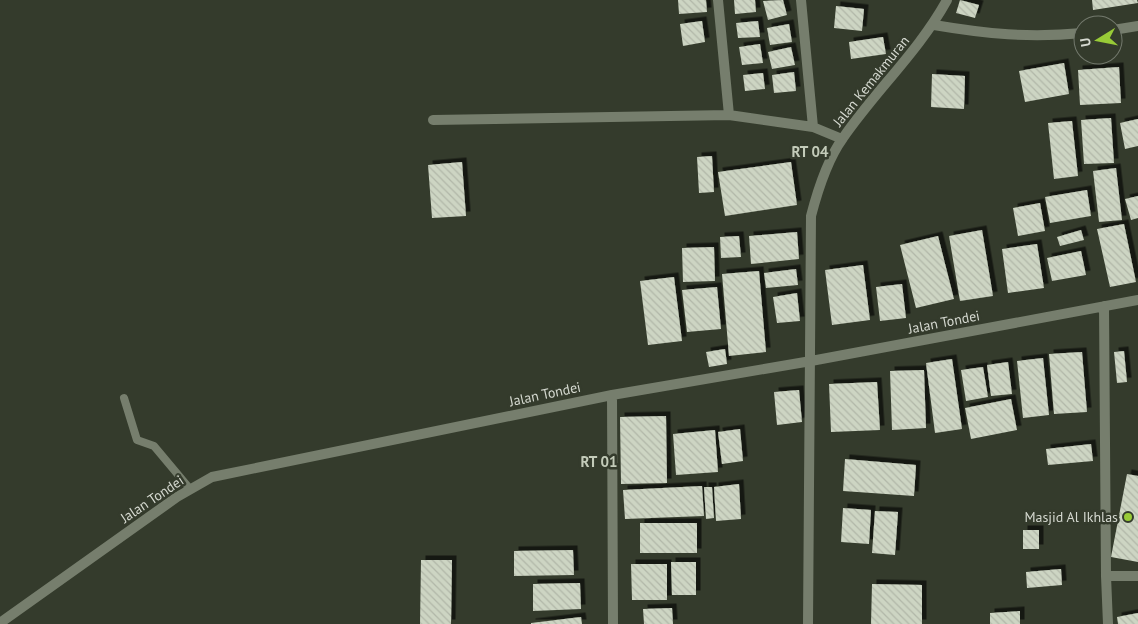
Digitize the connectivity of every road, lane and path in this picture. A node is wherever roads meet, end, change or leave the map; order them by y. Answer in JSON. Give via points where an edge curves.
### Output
{"nodes":[{"id":1,"x":718,"y":0,"type":"edge"},
{"id":2,"x":801,"y":0,"type":"edge"},
{"id":3,"x":947,"y":0,"type":"edge"},
{"id":4,"x":934,"y":25,"type":"junction"},
{"id":5,"x":1138,"y":26,"type":"edge"},
{"id":6,"x":1123,"y":28,"type":"edge"},
{"id":7,"x":1073,"y":34,"type":"edge"},
{"id":8,"x":728,"y":115,"type":"junction"},
{"id":9,"x":433,"y":120,"type":"dead end"},
{"id":10,"x":813,"y":127,"type":"junction"},
{"id":11,"x":842,"y":139,"type":"junction"},
{"id":12,"x":1138,"y":300,"type":"edge"},
{"id":13,"x":1104,"y":306,"type":"junction"},
{"id":14,"x":811,"y":361,"type":"junction"},
{"id":15,"x":612,"y":395,"type":"junction"},
{"id":16,"x":124,"y":398,"type":"dead end"},
{"id":17,"x":190,"y":489,"type":"junction"},
{"id":18,"x":1106,"y":576,"type":"junction"},
{"id":19,"x":1138,"y":576,"type":"edge"},
{"id":20,"x":0,"y":623,"type":"edge"},
{"id":21,"x":612,"y":624,"type":"edge"},
{"id":22,"x":808,"y":624,"type":"edge"},
{"id":23,"x":1108,"y":624,"type":"edge"}],
"edges":[{"from":1,"to":8,"type":"street"},
{"from":2,"to":10,"type":"street"},
{"from":3,"to":4,"type":"street","name":"Jalan Kemakmuran"},
{"from":4,"to":7,"type":"street","via":[[1006,35],[1042,37]]},
{"from":4,"to":11,"type":"street","name":"Jalan Kemakmuran"},
{"from":5,"to":6,"type":"street"},
{"from":8,"to":9,"type":"street"},
{"from":8,"to":10,"type":"street"},
{"from":10,"to":11,"type":"street"},
{"from":11,"to":14,"type":"street","name":"Jalan Kemakmuran","via":[[820,185],[810,216]]},
{"from":12,"to":13,"type":"street","name":"Jalan Tondei"},
{"from":13,"to":14,"type":"street","name":"Jalan Tondei"},
{"from":13,"to":18,"type":"street"},
{"from":14,"to":15,"type":"street","name":"Jalan Tondei"},
{"from":14,"to":22,"type":"street","name":"Jalan Kemakmuran"},
{"from":15,"to":17,"type":"street","name":"Jalan Tondei","via":[[212,477]]},
{"from":15,"to":21,"type":"street"},
{"from":16,"to":17,"type":"lane","via":[[137,440],[154,446]]},
{"from":17,"to":20,"type":"street","name":"Jalan Tondei"},
{"from":18,"to":19,"type":"street"},
{"from":18,"to":23,"type":"street"}]}
